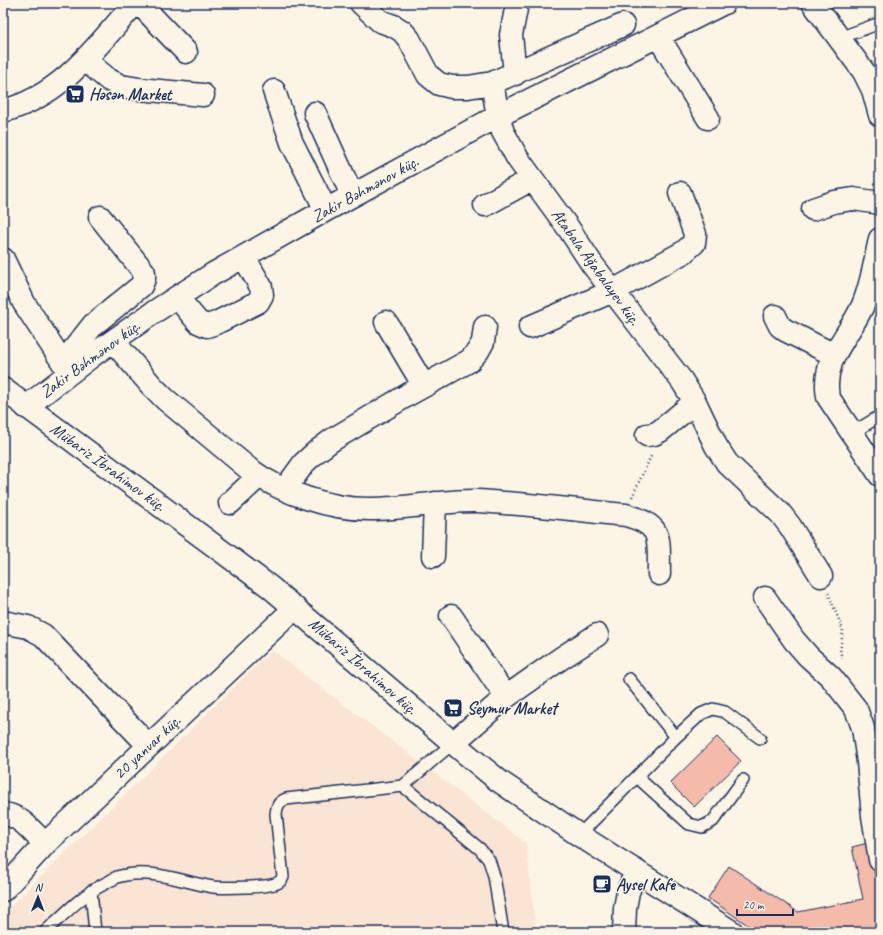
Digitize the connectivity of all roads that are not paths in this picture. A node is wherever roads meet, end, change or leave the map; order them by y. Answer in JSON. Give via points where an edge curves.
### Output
{"nodes":[{"id":1,"x":135,"y":3,"type":"edge"},
{"id":2,"x":139,"y":3,"type":"edge"},
{"id":3,"x":361,"y":3,"type":"edge"},
{"id":4,"x":724,"y":3,"type":"edge"},
{"id":5,"x":813,"y":3,"type":"edge"},
{"id":6,"x":516,"y":9,"type":"dead end"},
{"id":7,"x":880,"y":23,"type":"edge"},
{"id":8,"x":623,"y":25,"type":"dead end"},
{"id":9,"x":658,"y":36,"type":"junction"},
{"id":10,"x":839,"y":38,"type":"junction"},
{"id":11,"x":186,"y":52,"type":"dead end"},
{"id":12,"x":85,"y":60,"type":"junction"},
{"id":13,"x":516,"y":74,"type":"junction"},
{"id":14,"x":492,"y":83,"type":"junction"},
{"id":15,"x":274,"y":90,"type":"dead end"},
{"id":16,"x":202,"y":94,"type":"dead end"},
{"id":17,"x":3,"y":111,"type":"edge"},
{"id":18,"x":315,"y":113,"type":"dead end"},
{"id":19,"x":880,"y":115,"type":"edge"},
{"id":20,"x":498,"y":116,"type":"junction"},
{"id":21,"x":708,"y":118,"type":"dead end"},
{"id":22,"x":532,"y":179,"type":"junction"},
{"id":23,"x":680,"y":193,"type":"dead end"},
{"id":24,"x":352,"y":195,"type":"junction"},
{"id":25,"x":880,"y":203,"type":"edge"},
{"id":26,"x":485,"y":205,"type":"dead end"},
{"id":27,"x":813,"y":208,"type":"dead end"},
{"id":28,"x":326,"y":210,"type":"junction"},
{"id":29,"x":100,"y":217,"type":"dead end"},
{"id":30,"x":880,"y":239,"type":"edge"},
{"id":31,"x":244,"y":257,"type":"junction"},
{"id":32,"x":3,"y":259,"type":"edge"},
{"id":33,"x":613,"y":291,"type":"junction"},
{"id":34,"x":177,"y":297,"type":"junction"},
{"id":35,"x":775,"y":316,"type":"dead end"},
{"id":36,"x":386,"y":322,"type":"dead end"},
{"id":37,"x":530,"y":327,"type":"dead end"},
{"id":38,"x":485,"y":328,"type":"dead end"},
{"id":39,"x":113,"y":341,"type":"junction"},
{"id":40,"x":834,"y":355,"type":"junction"},
{"id":41,"x":66,"y":367,"type":"junction"},
{"id":42,"x":424,"y":386,"type":"junction"},
{"id":43,"x":3,"y":389,"type":"edge"},
{"id":44,"x":695,"y":402,"type":"junction"},
{"id":45,"x":26,"y":407,"type":"junction"},
{"id":46,"x":880,"y":416,"type":"edge"},
{"id":47,"x":852,"y":433,"type":"junction"},
{"id":48,"x":651,"y":435,"type":"road end"},
{"id":49,"x":880,"y":474,"type":"edge"},
{"id":50,"x":259,"y":476,"type":"junction"},
{"id":51,"x":285,"y":489,"type":"junction"},
{"id":52,"x":230,"y":503,"type":"dead end"},
{"id":53,"x":435,"y":503,"type":"junction"},
{"id":54,"x":433,"y":556,"type":"dead end"},
{"id":55,"x":659,"y":574,"type":"dead end"},
{"id":56,"x":821,"y":576,"type":"road end"},
{"id":57,"x":765,"y":598,"type":"dead end"},
{"id":58,"x":295,"y":608,"type":"junction"},
{"id":59,"x":451,"y":616,"type":"dead end"},
{"id":60,"x":3,"y":622,"type":"edge"},
{"id":61,"x":597,"y":635,"type":"dead end"},
{"id":62,"x":629,"y":679,"type":"dead end"},
{"id":63,"x":506,"y":697,"type":"junction"},
{"id":64,"x":676,"y":737,"type":"junction"},
{"id":65,"x":760,"y":738,"type":"dead end"},
{"id":66,"x":453,"y":744,"type":"junction"},
{"id":67,"x":148,"y":746,"type":"junction"},
{"id":68,"x":637,"y":777,"type":"junction"},
{"id":69,"x":875,"y":777,"type":"edge"},
{"id":70,"x":743,"y":780,"type":"dead end"},
{"id":71,"x":403,"y":786,"type":"junction"},
{"id":72,"x":3,"y":814,"type":"edge"},
{"id":73,"x":579,"y":835,"type":"junction"},
{"id":74,"x":45,"y":844,"type":"junction"},
{"id":75,"x":880,"y":860,"type":"edge"},
{"id":76,"x":636,"y":871,"type":"junction"},
{"id":77,"x":3,"y":890,"type":"edge"},
{"id":78,"x":91,"y":890,"type":"junction"},
{"id":79,"x":723,"y":930,"type":"edge"},
{"id":80,"x":45,"y":932,"type":"edge"},
{"id":81,"x":95,"y":932,"type":"edge"},
{"id":82,"x":503,"y":932,"type":"edge"},
{"id":83,"x":624,"y":932,"type":"edge"}],
"edges":[{"from":1,"to":12,"type":"street"},
{"from":2,"to":11,"type":"street"},
{"from":3,"to":14,"type":"street","via":[[380,21],[402,31],[428,75],[439,84],[452,88]]},
{"from":4,"to":9,"type":"street","name":"Zakir Bəhmənov küç."},
{"from":5,"to":10,"type":"street"},
{"from":6,"to":13,"type":"street","via":[[511,35]]},
{"from":7,"to":10,"type":"lane"},
{"from":8,"to":13,"type":"street"},
{"from":9,"to":20,"type":"street","name":"Zakir Bəhmənov küç."},
{"from":9,"to":21,"type":"street"},
{"from":10,"to":19,"type":"street","via":[[864,72],[873,90]]},
{"from":12,"to":16,"type":"street","via":[[108,80],[121,86]]},
{"from":12,"to":17,"type":"street","via":[[51,90],[33,101]]},
{"from":13,"to":14,"type":"street"},
{"from":14,"to":20,"type":"street","name":"Atabala Ağabalayev küç."},
{"from":15,"to":28,"type":"street","via":[[292,143]]},
{"from":18,"to":24,"type":"street"},
{"from":20,"to":22,"type":"street","name":"Atabala Ağabalayev küç.","via":[[508,142]]},
{"from":20,"to":24,"type":"street","name":"Zakir Bəhmənov küç."},
{"from":22,"to":26,"type":"street"},
{"from":22,"to":33,"type":"street","name":"Atabala Ağabalayev küç."},
{"from":23,"to":33,"type":"street","via":[[695,234],[694,243],[684,252]]},
{"from":24,"to":28,"type":"street","name":"Zakir Bəhmənov küç."},
{"from":25,"to":27,"type":"street","via":[[854,199]]},
{"from":28,"to":31,"type":"street","name":"Zakir Bəhmənov küç."},
{"from":29,"to":41,"type":"street","via":[[144,272],[144,279],[141,286],[93,325]]},
{"from":30,"to":40,"type":"street","via":[[863,305]]},
{"from":31,"to":34,"type":"street","name":"Zakir Bəhmənov küç."},
{"from":31,"to":34,"type":"street","via":[[261,287],[262,295],[258,302],[206,326],[198,322]]},
{"from":32,"to":41,"type":"street","via":[[24,303]]},
{"from":33,"to":37,"type":"street"},
{"from":33,"to":44,"type":"street","name":"Atabala Ağabalayev küç.","via":[[682,381]]},
{"from":34,"to":39,"type":"street","name":"Zakir Bəhmənov küç."},
{"from":35,"to":40,"type":"street","via":[[785,330]]},
{"from":36,"to":42,"type":"street"},
{"from":38,"to":42,"type":"street","via":[[483,342],[474,356]]},
{"from":39,"to":41,"type":"street","name":"Zakir Bəhmənov küç."},
{"from":39,"to":50,"type":"street","via":[[165,399]]},
{"from":40,"to":47,"type":"street","via":[[828,370],[828,397]]},
{"from":41,"to":45,"type":"street","name":"Zakir Bəhmənov küç."},
{"from":42,"to":51,"type":"street","via":[[332,440],[304,463]]},
{"from":43,"to":45,"type":"street","name":"Mübariz İbrahimov küç."},
{"from":44,"to":48,"type":"street"},
{"from":44,"to":56,"type":"street","name":"Atabala Ağabalayev küç.","via":[[716,446],[727,462],[783,517]]},
{"from":45,"to":58,"type":"street","name":"Mübariz İbrahimov küç.","via":[[244,566]]},
{"from":46,"to":47,"type":"lane"},
{"from":47,"to":49,"type":"street"},
{"from":50,"to":51,"type":"street"},
{"from":50,"to":52,"type":"street"},
{"from":51,"to":53,"type":"street","via":[[334,507],[348,509]]},
{"from":53,"to":54,"type":"street"},
{"from":53,"to":55,"type":"street","via":[[477,501],[638,518],[651,525],[658,535]]},
{"from":57,"to":69,"type":"street","via":[[794,640],[831,677],[856,710]]},
{"from":58,"to":66,"type":"street","name":"Mübariz İbrahimov küç."},
{"from":58,"to":67,"type":"street","name":"20 yanvar küç."},
{"from":59,"to":63,"type":"street"},
{"from":60,"to":67,"type":"street","via":[[28,627],[43,635]]},
{"from":61,"to":63,"type":"street"},
{"from":62,"to":64,"type":"lane"},
{"from":63,"to":66,"type":"street"},
{"from":64,"to":65,"type":"lane","via":[[701,714],[713,709],[724,712]]},
{"from":64,"to":68,"type":"lane"},
{"from":66,"to":71,"type":"lane"},
{"from":66,"to":73,"type":"street","name":"Mübariz İbrahimov küç.","via":[[499,781]]},
{"from":67,"to":74,"type":"street","name":"20 yanvar küç."},
{"from":68,"to":70,"type":"lane","via":[[689,824],[702,826],[713,822]]},
{"from":68,"to":73,"type":"lane"},
{"from":69,"to":75,"type":"street","via":[[873,816]]},
{"from":71,"to":78,"type":"lane","via":[[281,801],[276,814],[283,877],[279,882],[227,888],[164,875],[136,875],[117,877]]},
{"from":71,"to":82,"type":"lane","via":[[489,860]]},
{"from":72,"to":74,"type":"street","via":[[18,819]]},
{"from":73,"to":76,"type":"street","name":"Mübariz İbrahimov küç."},
{"from":74,"to":77,"type":"street","name":"20 yanvar küç."},
{"from":76,"to":79,"type":"street","name":"Mübariz İbrahimov küç."},
{"from":76,"to":83,"type":"street","via":[[628,892]]},
{"from":78,"to":80,"type":"lane"},
{"from":78,"to":81,"type":"lane"}]}
